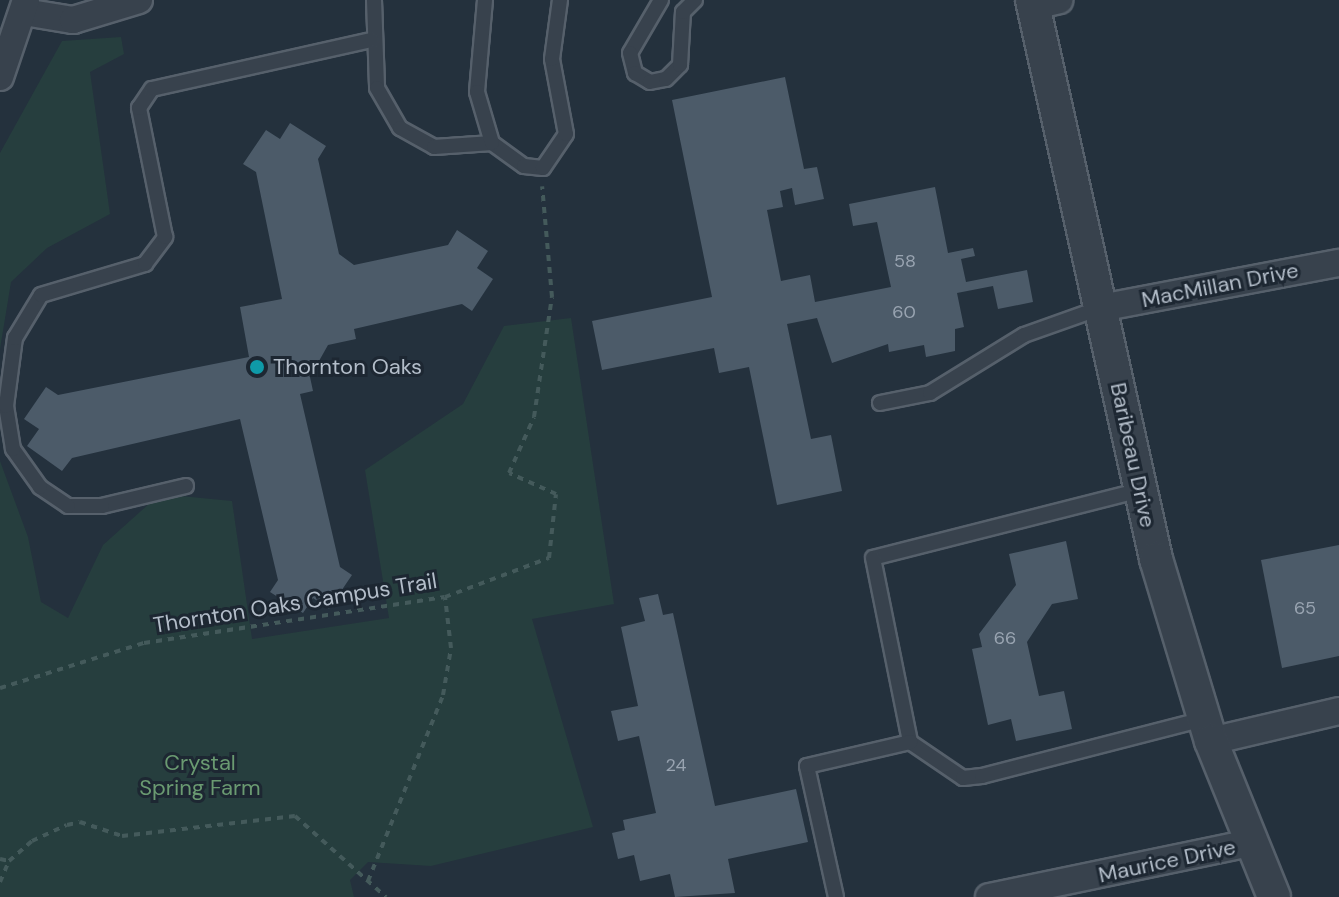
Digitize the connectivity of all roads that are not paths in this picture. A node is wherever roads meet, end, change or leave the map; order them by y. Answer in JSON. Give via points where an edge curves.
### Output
{"nodes":[{"id":1,"x":139,"y":0,"type":"edge"},
{"id":2,"x":374,"y":0,"type":"edge"},
{"id":3,"x":485,"y":0,"type":"edge"},
{"id":4,"x":560,"y":0,"type":"edge"},
{"id":5,"x":661,"y":0,"type":"edge"},
{"id":6,"x":690,"y":2,"type":"edge"},
{"id":7,"x":1042,"y":2,"type":"edge"},
{"id":8,"x":25,"y":6,"type":"edge"},
{"id":9,"x":372,"y":40,"type":"junction"},
{"id":10,"x":0,"y":77,"type":"edge"},
{"id":11,"x":492,"y":143,"type":"junction"},
{"id":12,"x":1339,"y":263,"type":"edge"},
{"id":13,"x":1100,"y":308,"type":"junction"},
{"id":14,"x":880,"y":403,"type":"dead end"},
{"id":15,"x":186,"y":486,"type":"dead end"},
{"id":16,"x":1141,"y":490,"type":"junction"},
{"id":17,"x":1339,"y":711,"type":"edge"},
{"id":18,"x":1208,"y":730,"type":"junction"},
{"id":19,"x":910,"y":742,"type":"junction"},
{"id":20,"x":1250,"y":843,"type":"junction"},
{"id":21,"x":836,"y":897,"type":"edge"},
{"id":22,"x":989,"y":897,"type":"edge"},
{"id":23,"x":1274,"y":897,"type":"edge"}],
"edges":[{"from":1,"to":8,"type":"street","via":[[73,20]]},
{"from":2,"to":9,"type":"lane"},
{"from":3,"to":11,"type":"lane","via":[[477,92]]},
{"from":4,"to":11,"type":"lane","via":[[552,59],[566,134],[543,168],[524,166]]},
{"from":5,"to":6,"type":"lane","via":[[630,53],[635,73],[650,82],[666,79],[680,65],[683,12]]},
{"from":7,"to":13,"type":"street","name":"Baribeau Drive"},
{"from":8,"to":10,"type":"street"},
{"from":9,"to":11,"type":"lane","via":[[377,88],[400,128],[434,147]]},
{"from":9,"to":15,"type":"lane","via":[[152,89],[139,108],[165,237],[145,264],[41,295],[15,338],[6,406],[13,449],[40,487],[68,506],[102,506]]},
{"from":12,"to":13,"type":"street","name":"MacMillan Drive"},
{"from":13,"to":14,"type":"lane","via":[[1024,335],[930,393]]},
{"from":13,"to":16,"type":"street","name":"Baribeau Drive"},
{"from":16,"to":18,"type":"street","name":"Baribeau Drive"},
{"from":16,"to":19,"type":"lane","via":[[873,558]]},
{"from":17,"to":18,"type":"street"},
{"from":18,"to":19,"type":"lane","via":[[963,778]]},
{"from":18,"to":20,"type":"street","name":"Baribeau Drive"},
{"from":19,"to":21,"type":"lane","via":[[807,766]]},
{"from":20,"to":22,"type":"street","name":"Maurice Drive"},
{"from":20,"to":23,"type":"street","name":"Baribeau Drive"}]}
